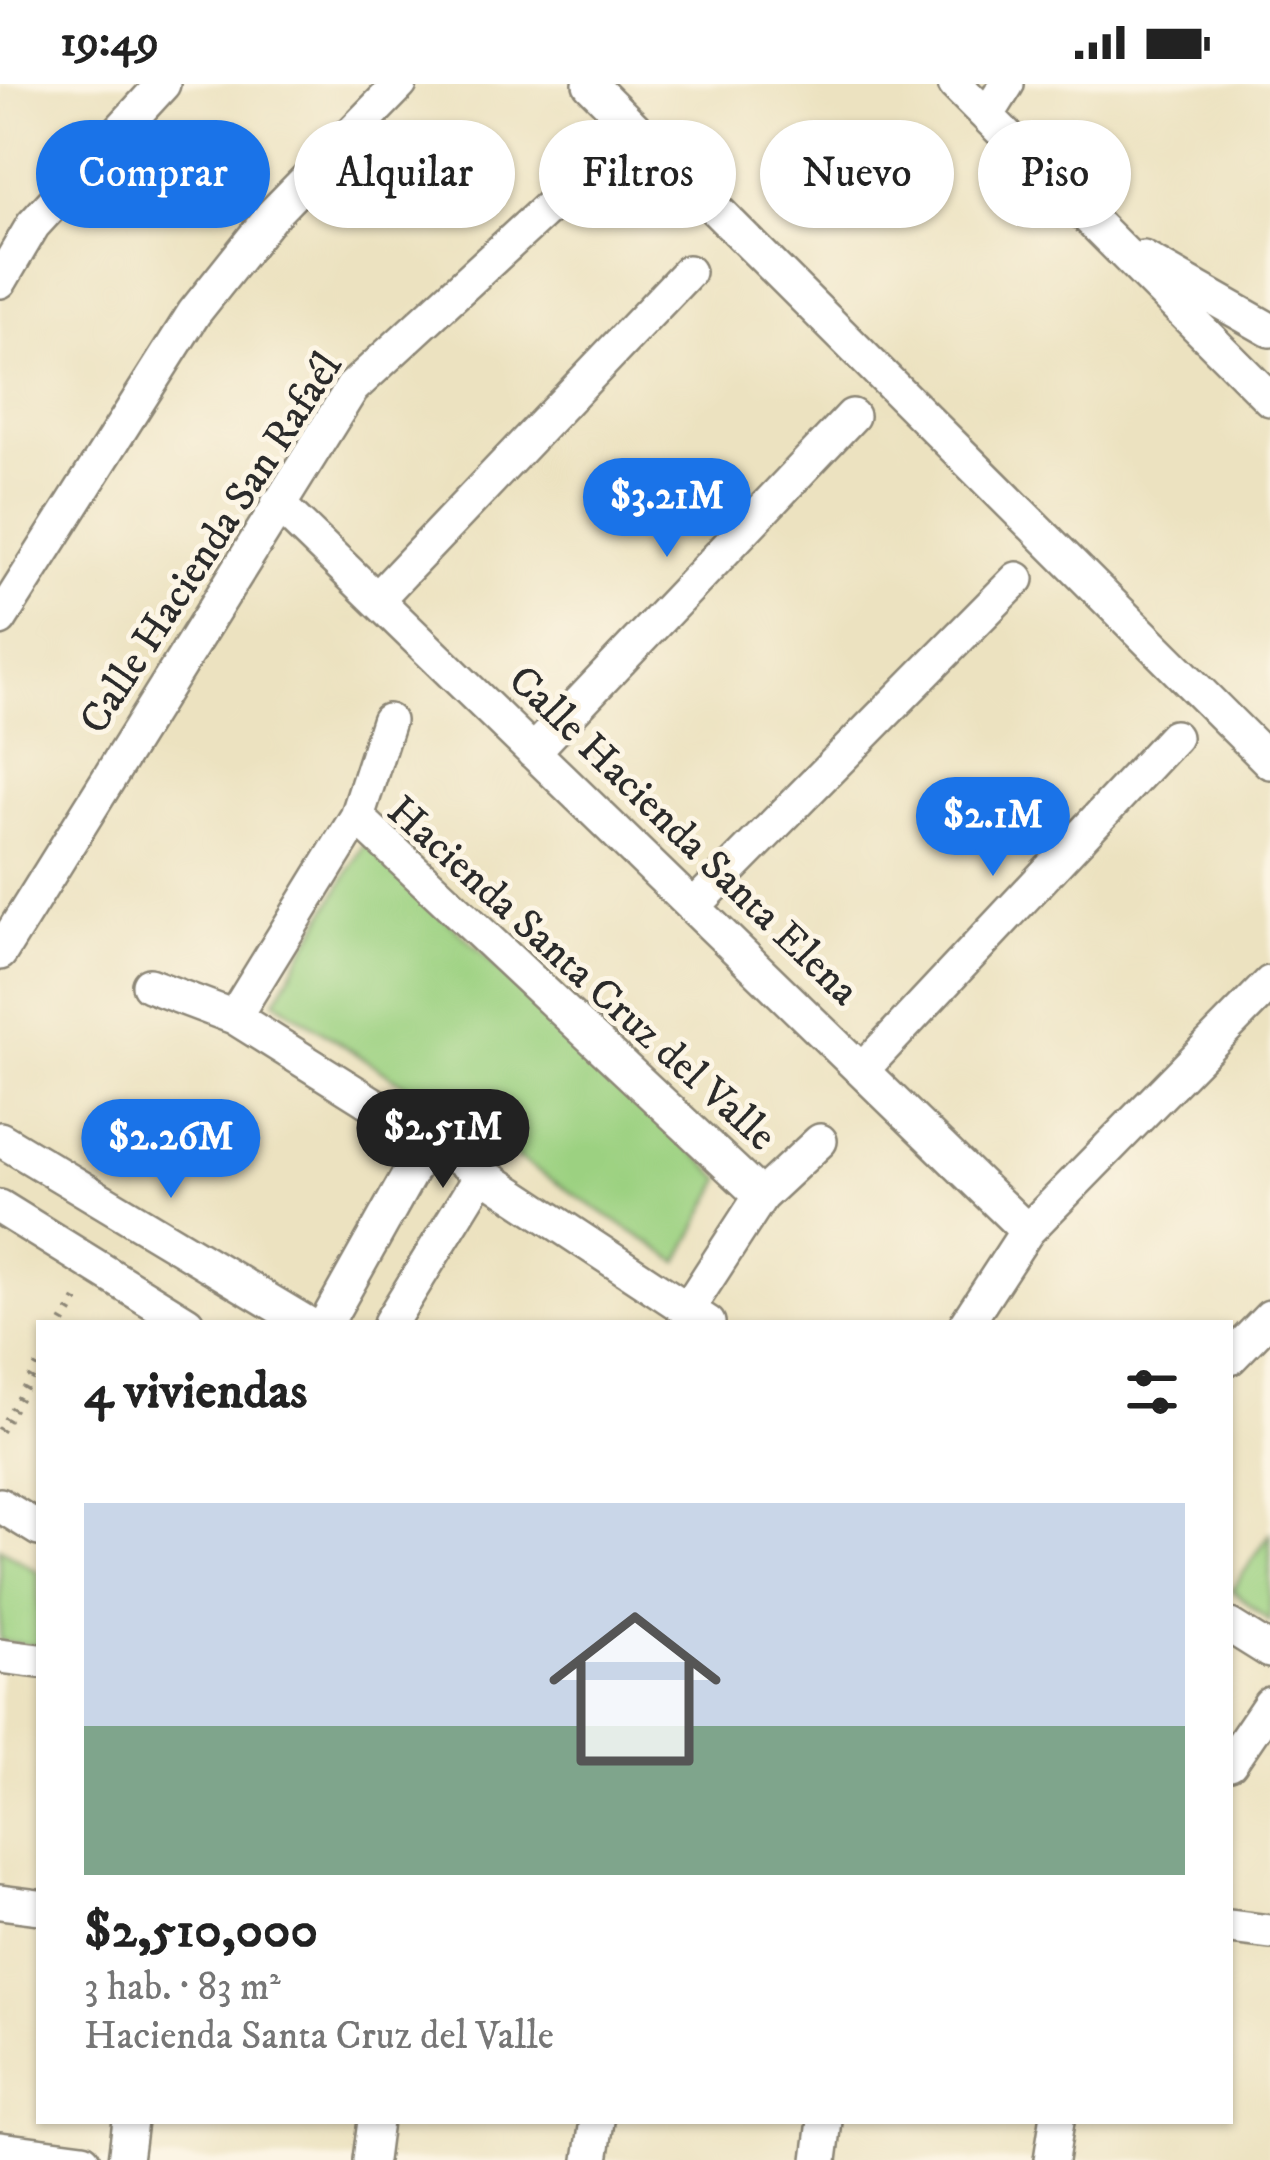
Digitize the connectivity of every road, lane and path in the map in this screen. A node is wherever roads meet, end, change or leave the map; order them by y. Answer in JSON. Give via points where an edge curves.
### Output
{"nodes":[{"id":1,"x":163,"y":84,"type":"edge"},
{"id":2,"x":400,"y":84,"type":"edge"},
{"id":3,"x":590,"y":84,"type":"edge"},
{"id":4,"x":955,"y":84,"type":"edge"},
{"id":5,"x":1007,"y":84,"type":"edge"},
{"id":6,"x":987,"y":116,"type":"junction"},
{"id":7,"x":539,"y":216,"type":"edge"},
{"id":8,"x":1105,"y":236,"type":"junction"},
{"id":9,"x":688,"y":272,"type":"dead end"},
{"id":10,"x":0,"y":281,"type":"edge"},
{"id":11,"x":1270,"y":330,"type":"edge"},
{"id":12,"x":1270,"y":399,"type":"edge"},
{"id":13,"x":852,"y":416,"type":"dead end"},
{"id":14,"x":278,"y":504,"type":"junction"},
{"id":15,"x":1017,"y":579,"type":"dead end"},
{"id":16,"x":378,"y":598,"type":"junction"},
{"id":17,"x":0,"y":619,"type":"edge"},
{"id":18,"x":388,"y":721,"type":"dead end"},
{"id":19,"x":1174,"y":737,"type":"dead end"},
{"id":20,"x":533,"y":752,"type":"junction"},
{"id":21,"x":1270,"y":762,"type":"edge"},
{"id":22,"x":357,"y":817,"type":"junction"},
{"id":23,"x":694,"y":906,"type":"junction"},
{"id":24,"x":0,"y":953,"type":"edge"},
{"id":25,"x":1270,"y":983,"type":"edge"},
{"id":26,"x":149,"y":986,"type":"dead end"},
{"id":27,"x":233,"y":1017,"type":"junction"},
{"id":28,"x":863,"y":1069,"type":"junction"},
{"id":29,"x":0,"y":1138,"type":"edge"},
{"id":30,"x":429,"y":1139,"type":"junction"},
{"id":31,"x":820,"y":1142,"type":"dead end"},
{"id":32,"x":481,"y":1174,"type":"junction"},
{"id":33,"x":761,"y":1196,"type":"junction"},
{"id":34,"x":0,"y":1207,"type":"edge"},
{"id":35,"x":1027,"y":1231,"type":"junction"},
{"id":36,"x":698,"y":1315,"type":"edge"},
{"id":37,"x":1270,"y":1317,"type":"edge"},
{"id":38,"x":182,"y":1320,"type":"edge"},
{"id":39,"x":301,"y":1320,"type":"edge"},
{"id":40,"x":328,"y":1320,"type":"edge"},
{"id":41,"x":392,"y":1320,"type":"edge"},
{"id":42,"x":969,"y":1320,"type":"edge"},
{"id":43,"x":1233,"y":1355,"type":"edge"},
{"id":44,"x":36,"y":1369,"type":"edge"},
{"id":45,"x":0,"y":1431,"type":"edge"},
{"id":46,"x":0,"y":1505,"type":"edge"},
{"id":47,"x":36,"y":1527,"type":"edge"},
{"id":48,"x":1233,"y":1631,"type":"edge"},
{"id":49,"x":1270,"y":1651,"type":"edge"},
{"id":50,"x":0,"y":1656,"type":"edge"},
{"id":51,"x":36,"y":1661,"type":"edge"},
{"id":52,"x":1270,"y":1704,"type":"edge"},
{"id":53,"x":1233,"y":1759,"type":"edge"},
{"id":54,"x":0,"y":1902,"type":"edge"},
{"id":55,"x":36,"y":1907,"type":"edge"},
{"id":56,"x":130,"y":2124,"type":"edge"},
{"id":57,"x":375,"y":2124,"type":"edge"},
{"id":58,"x":597,"y":2124,"type":"edge"},
{"id":59,"x":825,"y":2124,"type":"edge"},
{"id":60,"x":1057,"y":2124,"type":"edge"},
{"id":61,"x":0,"y":2149,"type":"edge"},
{"id":62,"x":83,"y":2160,"type":"edge"},
{"id":63,"x":125,"y":2160,"type":"edge"},
{"id":64,"x":370,"y":2160,"type":"edge"},
{"id":65,"x":591,"y":2160,"type":"edge"},
{"id":66,"x":820,"y":2160,"type":"edge"},
{"id":67,"x":1051,"y":2160,"type":"edge"}],
"edges":[{"from":1,"to":10,"type":"street","via":[[34,225]]},
{"from":2,"to":17,"type":"street","via":[[272,215],[194,313]]},
{"from":3,"to":21,"type":"street"},
{"from":4,"to":6,"type":"street"},
{"from":5,"to":6,"type":"street"},
{"from":6,"to":8,"type":"street"},
{"from":7,"to":14,"type":"street","name":"Calle Hacienda San Rafaél","via":[[352,388]]},
{"from":8,"to":11,"type":"street"},
{"from":8,"to":12,"type":"street"},
{"from":9,"to":16,"type":"street"},
{"from":13,"to":20,"type":"street"},
{"from":14,"to":16,"type":"street","name":"Calle Hacienda Santa Elena"},
{"from":14,"to":24,"type":"street","name":"Calle Hacienda San Rafaél"},
{"from":15,"to":23,"type":"street"},
{"from":16,"to":20,"type":"street","name":"Calle Hacienda Santa Elena"},
{"from":18,"to":22,"type":"street"},
{"from":19,"to":28,"type":"street"},
{"from":20,"to":23,"type":"street","name":"Calle Hacienda Santa Elena"},
{"from":22,"to":27,"type":"street","name":"Hacienda Santa Cruz del Valle"},
{"from":22,"to":33,"type":"street","name":"Hacienda Santa Cruz del Valle"},
{"from":23,"to":28,"type":"street","name":"Calle Hacienda Santa Elena"},
{"from":25,"to":35,"type":"street"},
{"from":26,"to":27,"type":"street"},
{"from":27,"to":30,"type":"street"},
{"from":28,"to":35,"type":"street","name":"Calle Hacienda Santa Elena"},
{"from":29,"to":39,"type":"street"},
{"from":30,"to":32,"type":"street"},
{"from":30,"to":40,"type":"street"},
{"from":31,"to":33,"type":"street","name":"Hacienda Santa Cruz del Valle"},
{"from":32,"to":36,"type":"street"},
{"from":32,"to":41,"type":"street"},
{"from":33,"to":36,"type":"street","name":"Hacienda Santa Cruz del Valle"},
{"from":34,"to":38,"type":"street"},
{"from":35,"to":42,"type":"street"},
{"from":37,"to":43,"type":"street"},
{"from":44,"to":45,"type":"path"},
{"from":46,"to":47,"type":"street"},
{"from":48,"to":49,"type":"street"},
{"from":50,"to":51,"type":"street"},
{"from":52,"to":53,"type":"street"},
{"from":54,"to":55,"type":"street"},
{"from":56,"to":63,"type":"street"},
{"from":57,"to":64,"type":"street"},
{"from":58,"to":65,"type":"street"},
{"from":59,"to":66,"type":"street"},
{"from":60,"to":67,"type":"street"},
{"from":61,"to":62,"type":"street"}]}
